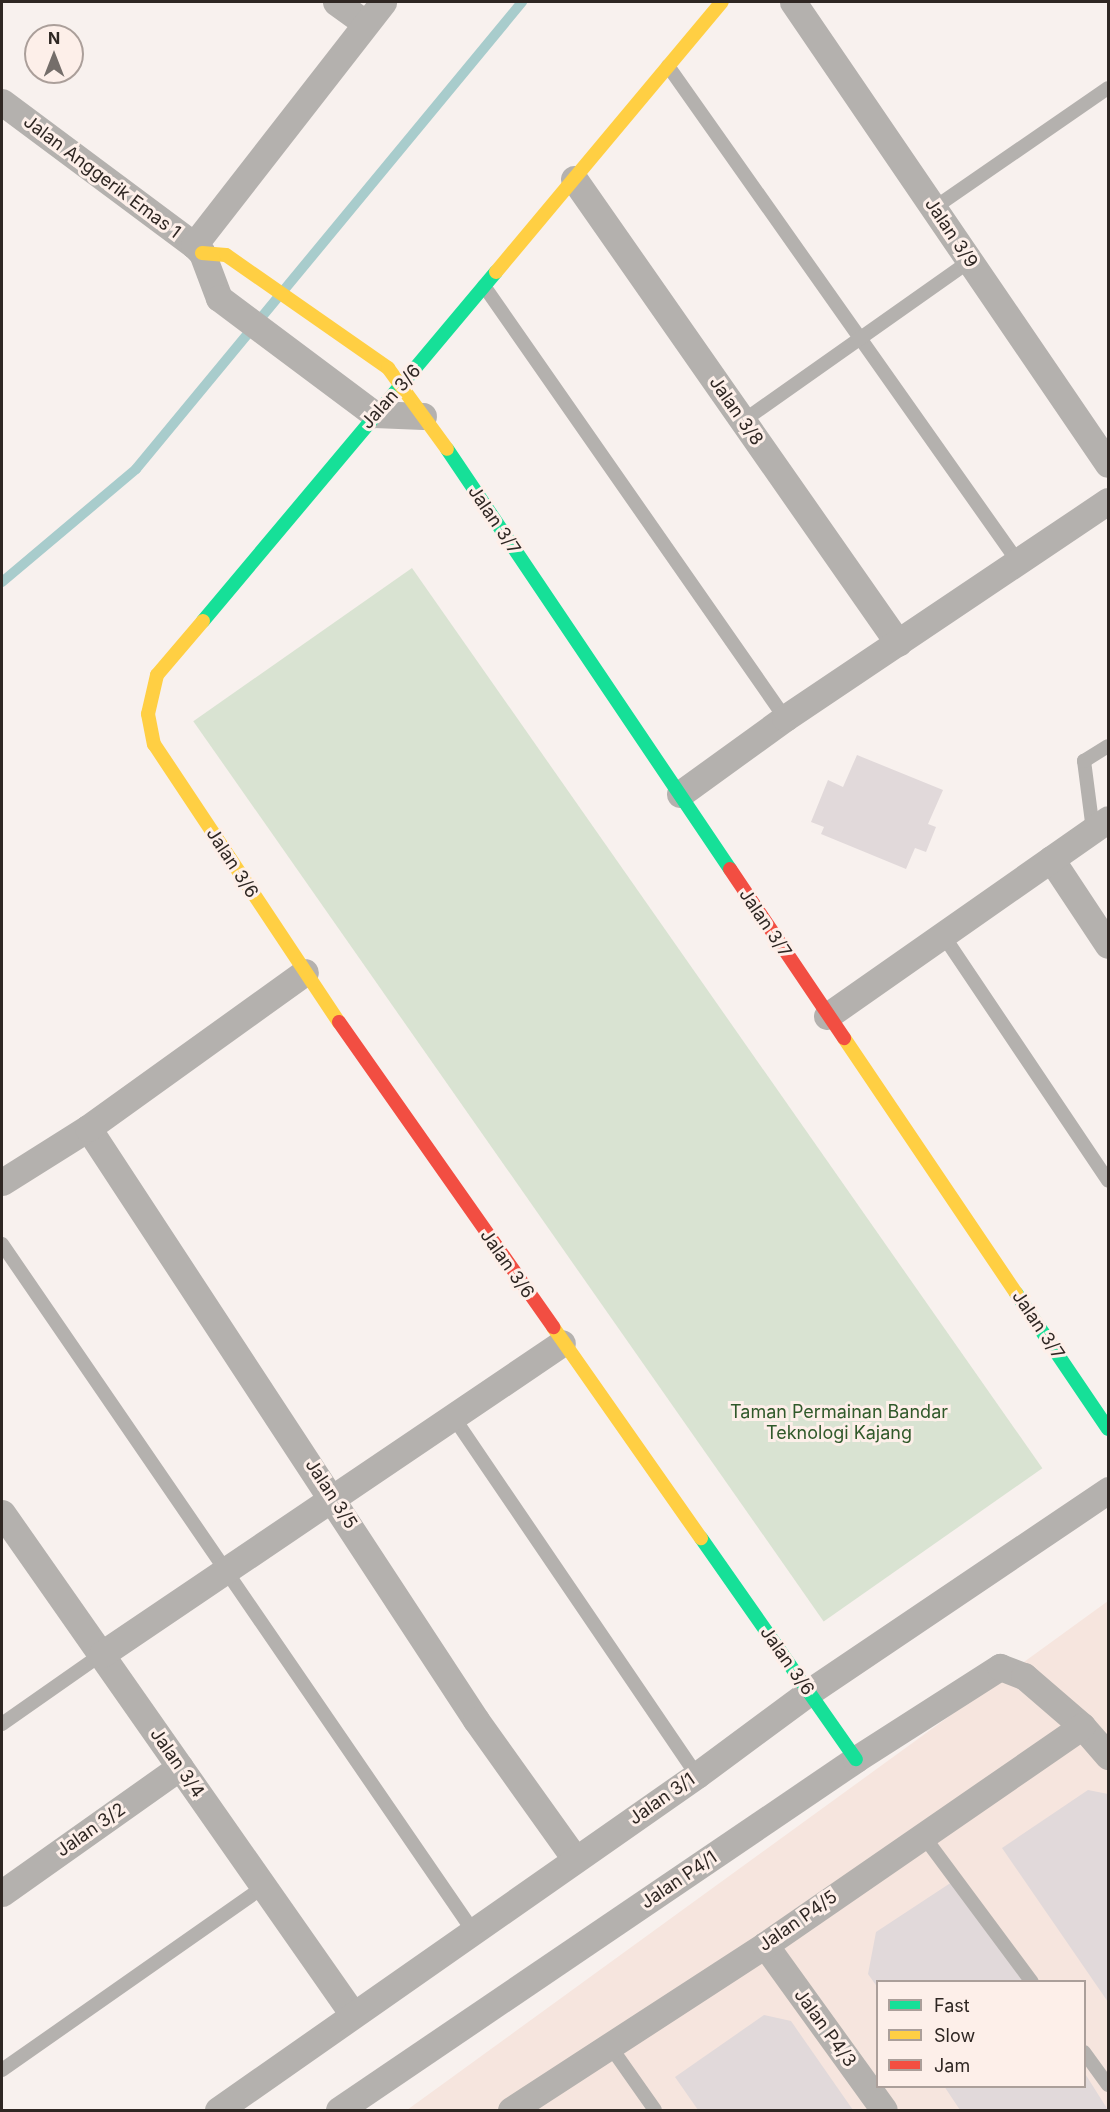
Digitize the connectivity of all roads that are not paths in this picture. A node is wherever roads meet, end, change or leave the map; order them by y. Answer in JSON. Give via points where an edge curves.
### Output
{"nodes":[{"id":1,"x":336,"y":2,"type":"edge"},
{"id":2,"x":383,"y":2,"type":"edge"},
{"id":3,"x":722,"y":2,"type":"edge"},
{"id":4,"x":793,"y":2,"type":"edge"},
{"id":5,"x":365,"y":23,"type":"junction"},
{"id":6,"x":668,"y":66,"type":"junction"},
{"id":7,"x":1108,"y":88,"type":"edge"},
{"id":8,"x":2,"y":102,"type":"edge"},
{"id":9,"x":574,"y":179,"type":"junction"},
{"id":10,"x":934,"y":208,"type":"junction"},
{"id":11,"x":198,"y":249,"type":"junction"},
{"id":12,"x":970,"y":261,"type":"junction"},
{"id":13,"x":484,"y":286,"type":"junction"},
{"id":14,"x":860,"y":339,"type":"junction"},
{"id":15,"x":404,"y":385,"type":"junction"},
{"id":16,"x":374,"y":414,"type":"junction"},
{"id":17,"x":423,"y":416,"type":"junction"},
{"id":18,"x":742,"y":421,"type":"junction"},
{"id":19,"x":1108,"y":464,"type":"edge"},
{"id":20,"x":1108,"y":501,"type":"edge"},
{"id":21,"x":1018,"y":562,"type":"junction"},
{"id":22,"x":898,"y":643,"type":"junction"},
{"id":23,"x":785,"y":718,"type":"junction"},
{"id":24,"x":1108,"y":746,"type":"edge"},
{"id":25,"x":680,"y":794,"type":"junction"},
{"id":26,"x":1101,"y":825,"type":"edge"},
{"id":27,"x":1051,"y":859,"type":"junction"},
{"id":28,"x":943,"y":935,"type":"junction"},
{"id":29,"x":1108,"y":945,"type":"edge"},
{"id":30,"x":304,"y":972,"type":"junction"},
{"id":31,"x":827,"y":1016,"type":"junction"},
{"id":32,"x":88,"y":1128,"type":"junction"},
{"id":33,"x":1108,"y":1181,"type":"edge"},
{"id":34,"x":2,"y":1182,"type":"edge"},
{"id":35,"x":2,"y":1244,"type":"edge"},
{"id":36,"x":562,"y":1344,"type":"junction"},
{"id":37,"x":452,"y":1415,"type":"junction"},
{"id":38,"x":1108,"y":1429,"type":"edge"},
{"id":39,"x":1108,"y":1490,"type":"edge"},
{"id":40,"x":334,"y":1498,"type":"junction"},
{"id":41,"x":2,"y":1513,"type":"edge"},
{"id":42,"x":11,"y":1549,"type":"edge"},
{"id":43,"x":224,"y":1571,"type":"junction"},
{"id":44,"x":102,"y":1654,"type":"junction"},
{"id":45,"x":809,"y":1692,"type":"junction"},
{"id":46,"x":2,"y":1724,"type":"edge"},
{"id":47,"x":1082,"y":1726,"type":"junction"},
{"id":48,"x":1108,"y":1756,"type":"edge"},
{"id":49,"x":856,"y":1759,"type":"junction"},
{"id":50,"x":180,"y":1767,"type":"junction"},
{"id":51,"x":697,"y":1775,"type":"junction"},
{"id":52,"x":922,"y":1834,"type":"junction"},
{"id":53,"x":575,"y":1859,"type":"junction"},
{"id":54,"x":265,"y":1886,"type":"junction"},
{"id":55,"x":2,"y":1893,"type":"edge"},
{"id":56,"x":473,"y":1931,"type":"junction"},
{"id":57,"x":765,"y":1945,"type":"junction"},
{"id":58,"x":1031,"y":1980,"type":"edge"},
{"id":59,"x":352,"y":2013,"type":"junction"},
{"id":60,"x":610,"y":2046,"type":"junction"},
{"id":61,"x":1086,"y":2055,"type":"edge"},
{"id":62,"x":2,"y":2070,"type":"edge"},
{"id":63,"x":1108,"y":2085,"type":"edge"},
{"id":64,"x":218,"y":2110,"type":"edge"},
{"id":65,"x":339,"y":2110,"type":"edge"},
{"id":66,"x":511,"y":2110,"type":"edge"},
{"id":67,"x":655,"y":2110,"type":"edge"},
{"id":68,"x":884,"y":2110,"type":"edge"}],
"edges":[{"from":1,"to":5,"type":"street"},
{"from":2,"to":5,"type":"street"},
{"from":3,"to":6,"type":"street","name":"Jalan 3/6"},
{"from":4,"to":10,"type":"street","name":"Jalan 3/9"},
{"from":5,"to":11,"type":"street"},
{"from":6,"to":9,"type":"street","name":"Jalan 3/6"},
{"from":6,"to":14,"type":"lane"},
{"from":7,"to":10,"type":"lane"},
{"from":8,"to":11,"type":"street","name":"Jalan Anggerik Emas 1"},
{"from":9,"to":13,"type":"street","name":"Jalan 3/6"},
{"from":9,"to":18,"type":"street","name":"Jalan 3/8"},
{"from":10,"to":12,"type":"street","name":"Jalan 3/9"},
{"from":11,"to":15,"type":"street","name":"Jalan Anggerik Emas 1","via":[[226,255]]},
{"from":11,"to":16,"type":"street","via":[[219,298]]},
{"from":12,"to":14,"type":"lane"},
{"from":12,"to":19,"type":"street","name":"Jalan 3/9"},
{"from":13,"to":15,"type":"street","name":"Jalan 3/6"},
{"from":13,"to":23,"type":"lane"},
{"from":14,"to":18,"type":"lane"},
{"from":14,"to":21,"type":"lane"},
{"from":15,"to":16,"type":"street","name":"Jalan 3/6"},
{"from":15,"to":17,"type":"street","name":"Jalan 3/7"},
{"from":16,"to":17,"type":"street"},
{"from":16,"to":30,"type":"street","name":"Jalan 3/6","via":[[157,675],[148,714],[154,744]]},
{"from":17,"to":25,"type":"street","name":"Jalan 3/7"},
{"from":18,"to":22,"type":"street","name":"Jalan 3/8"},
{"from":20,"to":21,"type":"street"},
{"from":21,"to":22,"type":"street"},
{"from":22,"to":23,"type":"street"},
{"from":23,"to":25,"type":"street"},
{"from":24,"to":26,"type":"lane","via":[[1084,761]]},
{"from":25,"to":31,"type":"street","name":"Jalan 3/7"},
{"from":26,"to":27,"type":"street"},
{"from":27,"to":28,"type":"street"},
{"from":27,"to":29,"type":"street"},
{"from":28,"to":31,"type":"street"},
{"from":28,"to":33,"type":"lane"},
{"from":30,"to":32,"type":"street"},
{"from":30,"to":36,"type":"street","name":"Jalan 3/6"},
{"from":31,"to":38,"type":"street","name":"Jalan 3/7"},
{"from":32,"to":34,"type":"street"},
{"from":32,"to":40,"type":"street","name":"Jalan 3/5"},
{"from":35,"to":43,"type":"lane"},
{"from":36,"to":37,"type":"street"},
{"from":36,"to":45,"type":"street","name":"Jalan 3/6"},
{"from":37,"to":40,"type":"street"},
{"from":37,"to":51,"type":"lane"},
{"from":39,"to":45,"type":"street","name":"Jalan 3/1"},
{"from":40,"to":43,"type":"street"},
{"from":40,"to":53,"type":"street","name":"Jalan 3/5","via":[[476,1720]]},
{"from":41,"to":42,"type":"street","name":"Jalan 3/4"},
{"from":42,"to":44,"type":"street","name":"Jalan 3/4"},
{"from":43,"to":44,"type":"street"},
{"from":43,"to":56,"type":"lane"},
{"from":44,"to":46,"type":"lane"},
{"from":44,"to":50,"type":"street","name":"Jalan 3/4"},
{"from":45,"to":49,"type":"street","name":"Jalan 3/6"},
{"from":45,"to":51,"type":"street","name":"Jalan 3/1"},
{"from":47,"to":48,"type":"street"},
{"from":47,"to":49,"type":"street","name":"Jalan P4/1","via":[[1024,1676],[1000,1667]]},
{"from":47,"to":52,"type":"street","name":"Jalan P4/5"},
{"from":49,"to":65,"type":"street","name":"Jalan P4/1"},
{"from":50,"to":54,"type":"street","name":"Jalan 3/4"},
{"from":50,"to":55,"type":"street","name":"Jalan 3/2"},
{"from":51,"to":53,"type":"street","name":"Jalan 3/1"},
{"from":52,"to":57,"type":"street","name":"Jalan P4/5"},
{"from":52,"to":58,"type":"lane"},
{"from":53,"to":56,"type":"street","name":"Jalan 3/1"},
{"from":54,"to":59,"type":"street","name":"Jalan 3/4"},
{"from":54,"to":62,"type":"lane"},
{"from":56,"to":59,"type":"street","name":"Jalan 3/1"},
{"from":57,"to":60,"type":"street","name":"Jalan P4/5"},
{"from":57,"to":68,"type":"street","name":"Jalan P4/3"},
{"from":59,"to":64,"type":"street","name":"Jalan 3/1"},
{"from":60,"to":66,"type":"street","name":"Jalan P4/5"},
{"from":60,"to":67,"type":"lane"},
{"from":61,"to":63,"type":"lane"}]}
